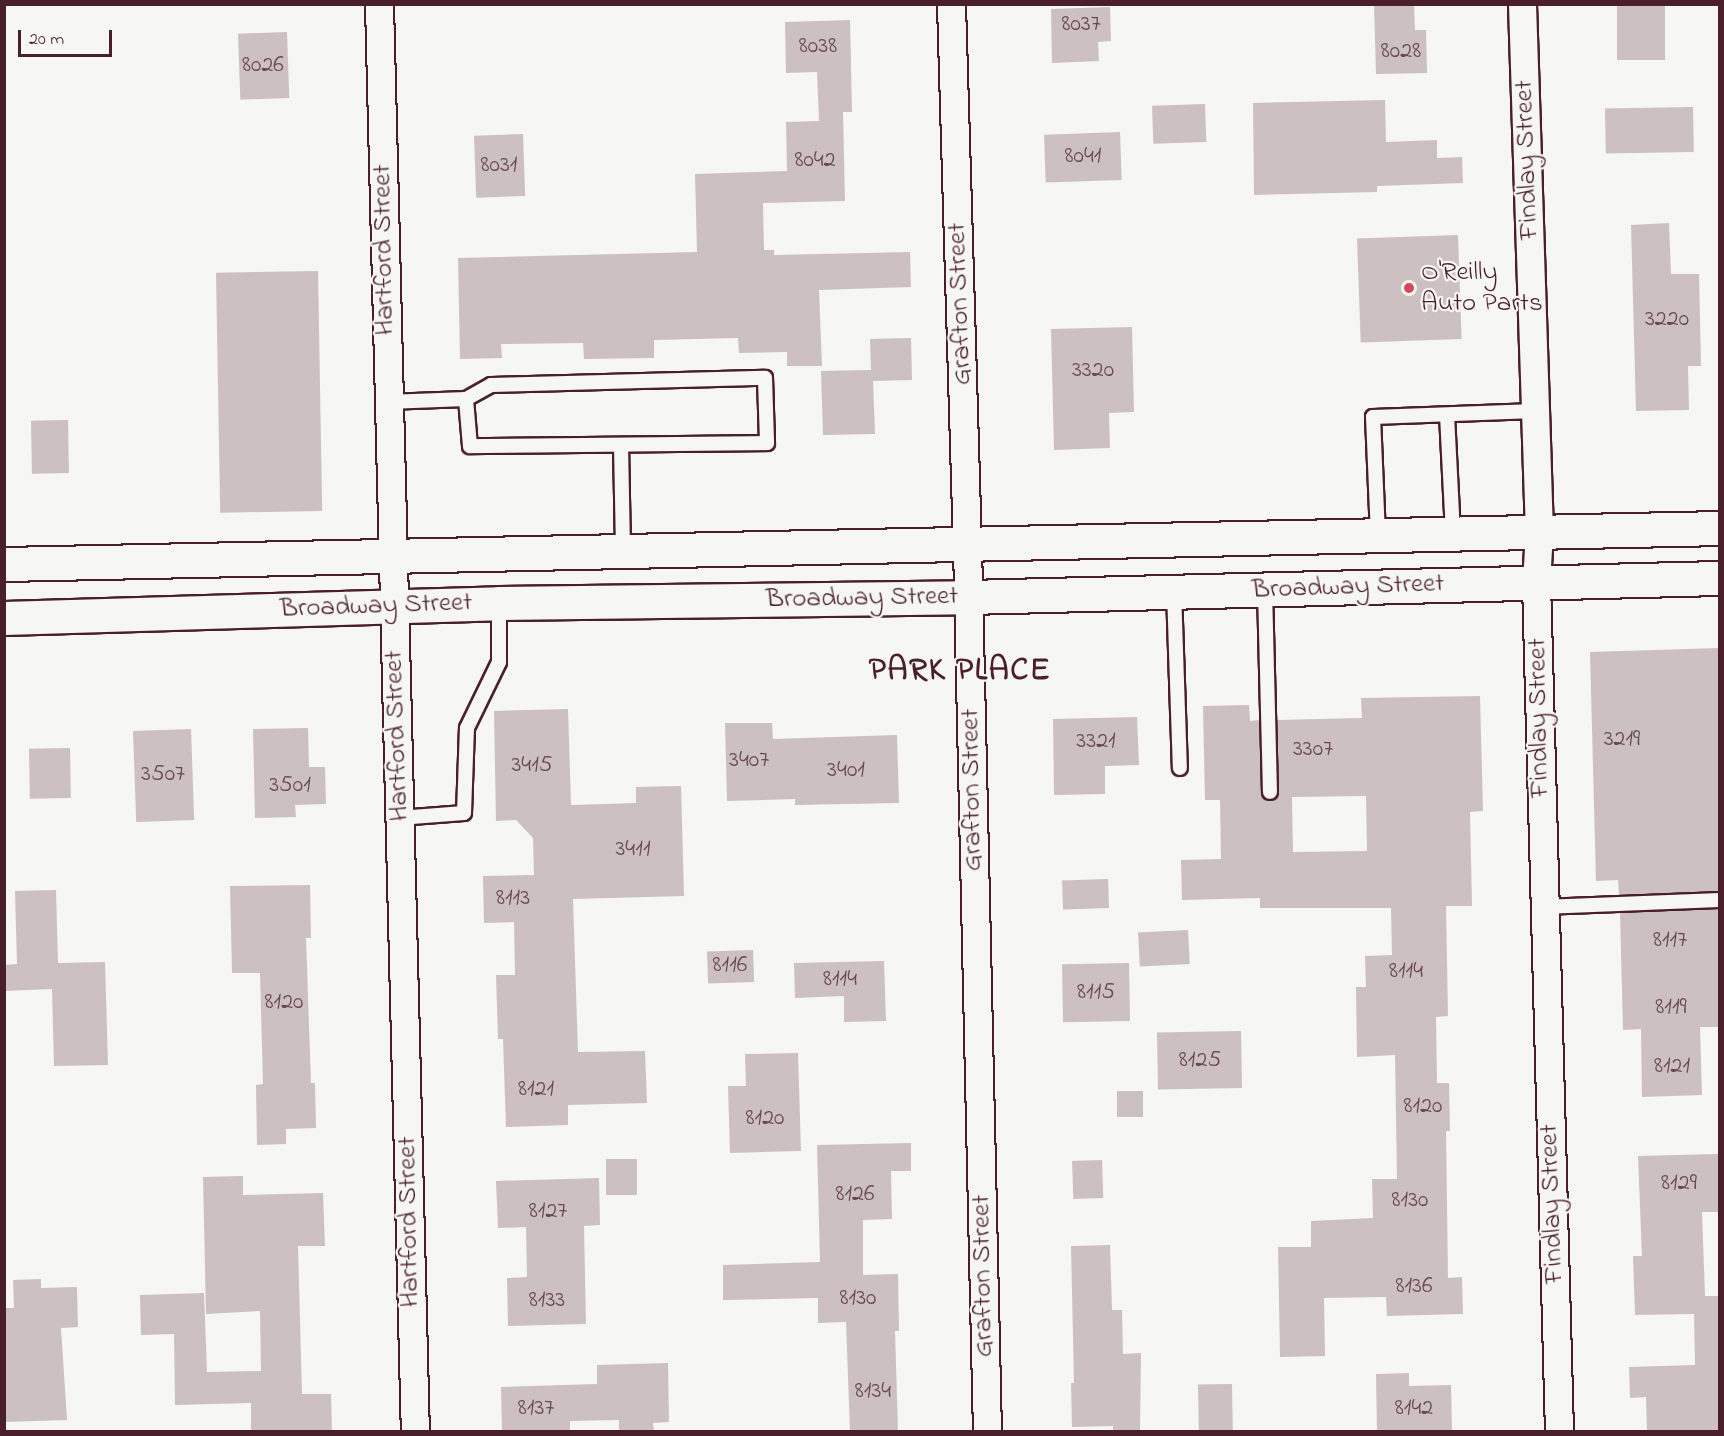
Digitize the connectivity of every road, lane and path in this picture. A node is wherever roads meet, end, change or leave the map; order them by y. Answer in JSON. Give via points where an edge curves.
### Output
{"nodes":[{"id":1,"x":379,"y":4,"type":"edge"},
{"id":2,"x":951,"y":4,"type":"edge"},
{"id":3,"x":1522,"y":4,"type":"edge"},
{"id":4,"x":466,"y":399,"type":"junction"},
{"id":5,"x":387,"y":402,"type":"junction"},
{"id":6,"x":1535,"y":411,"type":"junction"},
{"id":7,"x":1447,"y":414,"type":"junction"},
{"id":8,"x":621,"y":445,"type":"junction"},
{"id":9,"x":1719,"y":528,"type":"edge"},
{"id":10,"x":1539,"y":532,"type":"junction"},
{"id":11,"x":1453,"y":534,"type":"junction"},
{"id":12,"x":1378,"y":536,"type":"junction"},
{"id":13,"x":967,"y":545,"type":"junction"},
{"id":14,"x":623,"y":549,"type":"junction"},
{"id":15,"x":392,"y":554,"type":"junction"},
{"id":16,"x":4,"y":564,"type":"edge"},
{"id":17,"x":1719,"y":578,"type":"edge"},
{"id":18,"x":1536,"y":582,"type":"junction"},
{"id":19,"x":1265,"y":589,"type":"junction"},
{"id":20,"x":1174,"y":591,"type":"junction"},
{"id":21,"x":968,"y":597,"type":"junction"},
{"id":22,"x":499,"y":603,"type":"junction"},
{"id":23,"x":393,"y":605,"type":"junction"},
{"id":24,"x":4,"y":618,"type":"edge"},
{"id":25,"x":1180,"y":768,"type":"dead end"},
{"id":26,"x":1270,"y":792,"type":"dead end"},
{"id":27,"x":399,"y":818,"type":"junction"},
{"id":28,"x":1719,"y":900,"type":"edge"},
{"id":29,"x":1543,"y":908,"type":"junction"},
{"id":30,"x":415,"y":1431,"type":"edge"},
{"id":31,"x":987,"y":1431,"type":"edge"},
{"id":32,"x":1559,"y":1431,"type":"edge"}],
"edges":[{"from":1,"to":5,"type":"street","name":"Hartford Street"},
{"from":2,"to":13,"type":"street","name":"Grafton Street"},
{"from":3,"to":6,"type":"street","name":"Findlay Street"},
{"from":4,"to":5,"type":"lane"},
{"from":4,"to":8,"type":"lane","via":[[470,446]]},
{"from":4,"to":8,"type":"lane","via":[[491,385],[765,378],[767,443]]},
{"from":5,"to":15,"type":"street","name":"Hartford Street"},
{"from":6,"to":7,"type":"lane"},
{"from":6,"to":10,"type":"street","name":"Findlay Street"},
{"from":7,"to":11,"type":"lane"},
{"from":7,"to":12,"type":"lane","via":[[1374,417]]},
{"from":8,"to":14,"type":"lane"},
{"from":9,"to":10,"type":"main road","name":"Broadway Street"},
{"from":10,"to":11,"type":"main road","name":"Broadway Street"},
{"from":10,"to":18,"type":"street","name":"Findlay Street"},
{"from":11,"to":12,"type":"main road","name":"Broadway Street"},
{"from":12,"to":13,"type":"main road","name":"Broadway Street"},
{"from":13,"to":14,"type":"main road","name":"Broadway Street"},
{"from":13,"to":21,"type":"street","name":"Grafton Street"},
{"from":14,"to":15,"type":"main road","name":"Broadway Street"},
{"from":15,"to":16,"type":"main road","name":"Broadway Street"},
{"from":15,"to":23,"type":"street","name":"Hartford Street"},
{"from":17,"to":18,"type":"main road","name":"Broadway Street"},
{"from":18,"to":19,"type":"main road","name":"Broadway Street"},
{"from":18,"to":29,"type":"street","name":"Findlay Street"},
{"from":19,"to":20,"type":"main road","name":"Broadway Street"},
{"from":19,"to":26,"type":"lane"},
{"from":20,"to":21,"type":"main road","name":"Broadway Street"},
{"from":20,"to":25,"type":"lane"},
{"from":21,"to":22,"type":"main road","name":"Broadway Street"},
{"from":21,"to":31,"type":"street","name":"Grafton Street"},
{"from":22,"to":23,"type":"main road","name":"Broadway Street"},
{"from":22,"to":27,"type":"lane","via":[[499,662],[467,729],[464,813]]},
{"from":23,"to":24,"type":"main road","name":"Broadway Street"},
{"from":23,"to":27,"type":"street","name":"Hartford Street"},
{"from":27,"to":30,"type":"street","name":"Hartford Street"},
{"from":28,"to":29,"type":"lane"},
{"from":29,"to":32,"type":"street","name":"Findlay Street"}]}
